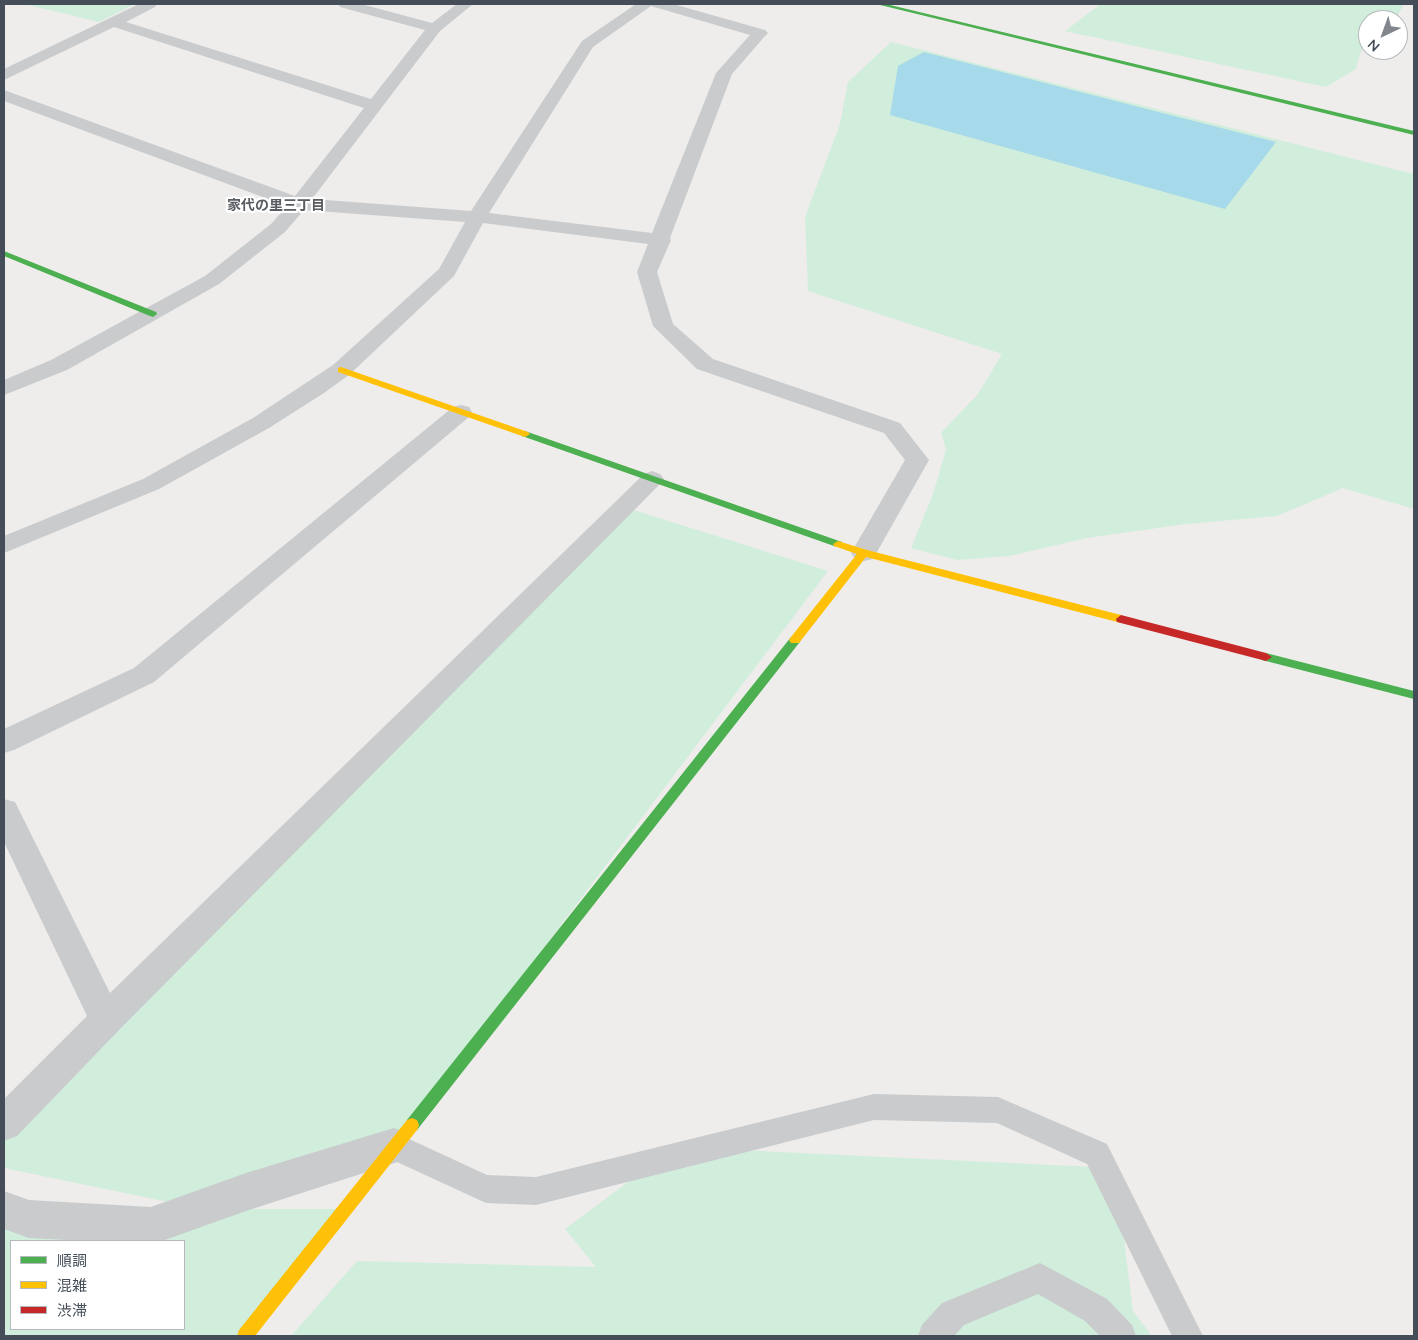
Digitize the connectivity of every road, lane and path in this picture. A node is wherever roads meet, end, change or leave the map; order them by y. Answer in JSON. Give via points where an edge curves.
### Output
{"nodes":[{"id":1,"x":150,"y":4,"type":"edge"},
{"id":2,"x":345,"y":4,"type":"edge"},
{"id":3,"x":466,"y":4,"type":"edge"},
{"id":4,"x":646,"y":4,"type":"edge"},
{"id":5,"x":657,"y":4,"type":"edge"},
{"id":6,"x":879,"y":4,"type":"edge"},
{"id":7,"x":112,"y":22,"type":"junction"},
{"id":8,"x":435,"y":28,"type":"junction"},
{"id":9,"x":4,"y":75,"type":"edge"},
{"id":10,"x":4,"y":95,"type":"edge"},
{"id":11,"x":375,"y":106,"type":"junction"},
{"id":12,"x":1414,"y":133,"type":"edge"},
{"id":13,"x":299,"y":204,"type":"junction"},
{"id":14,"x":478,"y":217,"type":"junction"},
{"id":15,"x":661,"y":240,"type":"junction"},
{"id":16,"x":4,"y":254,"type":"edge"},
{"id":17,"x":152,"y":314,"type":"junction"},
{"id":18,"x":341,"y":370,"type":"junction"},
{"id":19,"x":4,"y":388,"type":"edge"},
{"id":20,"x":461,"y":412,"type":"junction"},
{"id":21,"x":652,"y":479,"type":"junction"},
{"id":22,"x":4,"y":545,"type":"edge"},
{"id":23,"x":864,"y":553,"type":"junction"},
{"id":24,"x":1414,"y":695,"type":"edge"},
{"id":25,"x":4,"y":742,"type":"edge"},
{"id":26,"x":4,"y":811,"type":"edge"},
{"id":27,"x":106,"y":1020,"type":"junction"},
{"id":28,"x":4,"y":1124,"type":"edge"},
{"id":29,"x":394,"y":1146,"type":"junction"},
{"id":30,"x":4,"y":1210,"type":"edge"},
{"id":31,"x":245,"y":1336,"type":"edge"},
{"id":32,"x":933,"y":1336,"type":"edge"},
{"id":33,"x":1121,"y":1336,"type":"edge"},
{"id":34,"x":1188,"y":1336,"type":"edge"}],
"edges":[{"from":1,"to":7,"type":"street"},
{"from":2,"to":8,"type":"street"},
{"from":3,"to":8,"type":"street"},
{"from":4,"to":14,"type":"street","via":[[587,44]]},
{"from":5,"to":15,"type":"street","via":[[760,33],[724,73]]},
{"from":6,"to":12,"type":"street"},
{"from":7,"to":9,"type":"street"},
{"from":7,"to":11,"type":"street"},
{"from":8,"to":11,"type":"street"},
{"from":10,"to":13,"type":"street"},
{"from":11,"to":13,"type":"street"},
{"from":13,"to":14,"type":"street"},
{"from":13,"to":17,"type":"street","via":[[278,228],[212,280]]},
{"from":14,"to":15,"type":"street"},
{"from":14,"to":18,"type":"street","via":[[447,272]]},
{"from":15,"to":23,"type":"street","via":[[647,272],[663,326],[705,364],[892,428],[916,460]]},
{"from":16,"to":17,"type":"street"},
{"from":17,"to":19,"type":"street","via":[[59,365]]},
{"from":18,"to":20,"type":"street"},
{"from":18,"to":22,"type":"street","via":[[261,423],[151,484]]},
{"from":20,"to":21,"type":"street"},
{"from":20,"to":25,"type":"street","via":[[144,675]]},
{"from":21,"to":23,"type":"street"},
{"from":21,"to":27,"type":"street"},
{"from":23,"to":24,"type":"street"},
{"from":23,"to":29,"type":"street"},
{"from":26,"to":27,"type":"street"},
{"from":27,"to":28,"type":"street"},
{"from":29,"to":30,"type":"street","via":[[246,1192],[152,1226],[29,1219]]},
{"from":29,"to":31,"type":"street"},
{"from":29,"to":34,"type":"lane","via":[[486,1189],[536,1191],[874,1107],[998,1110],[1097,1154]]},
{"from":32,"to":33,"type":"lane","via":[[953,1314],[1040,1278],[1096,1310]]}]}
